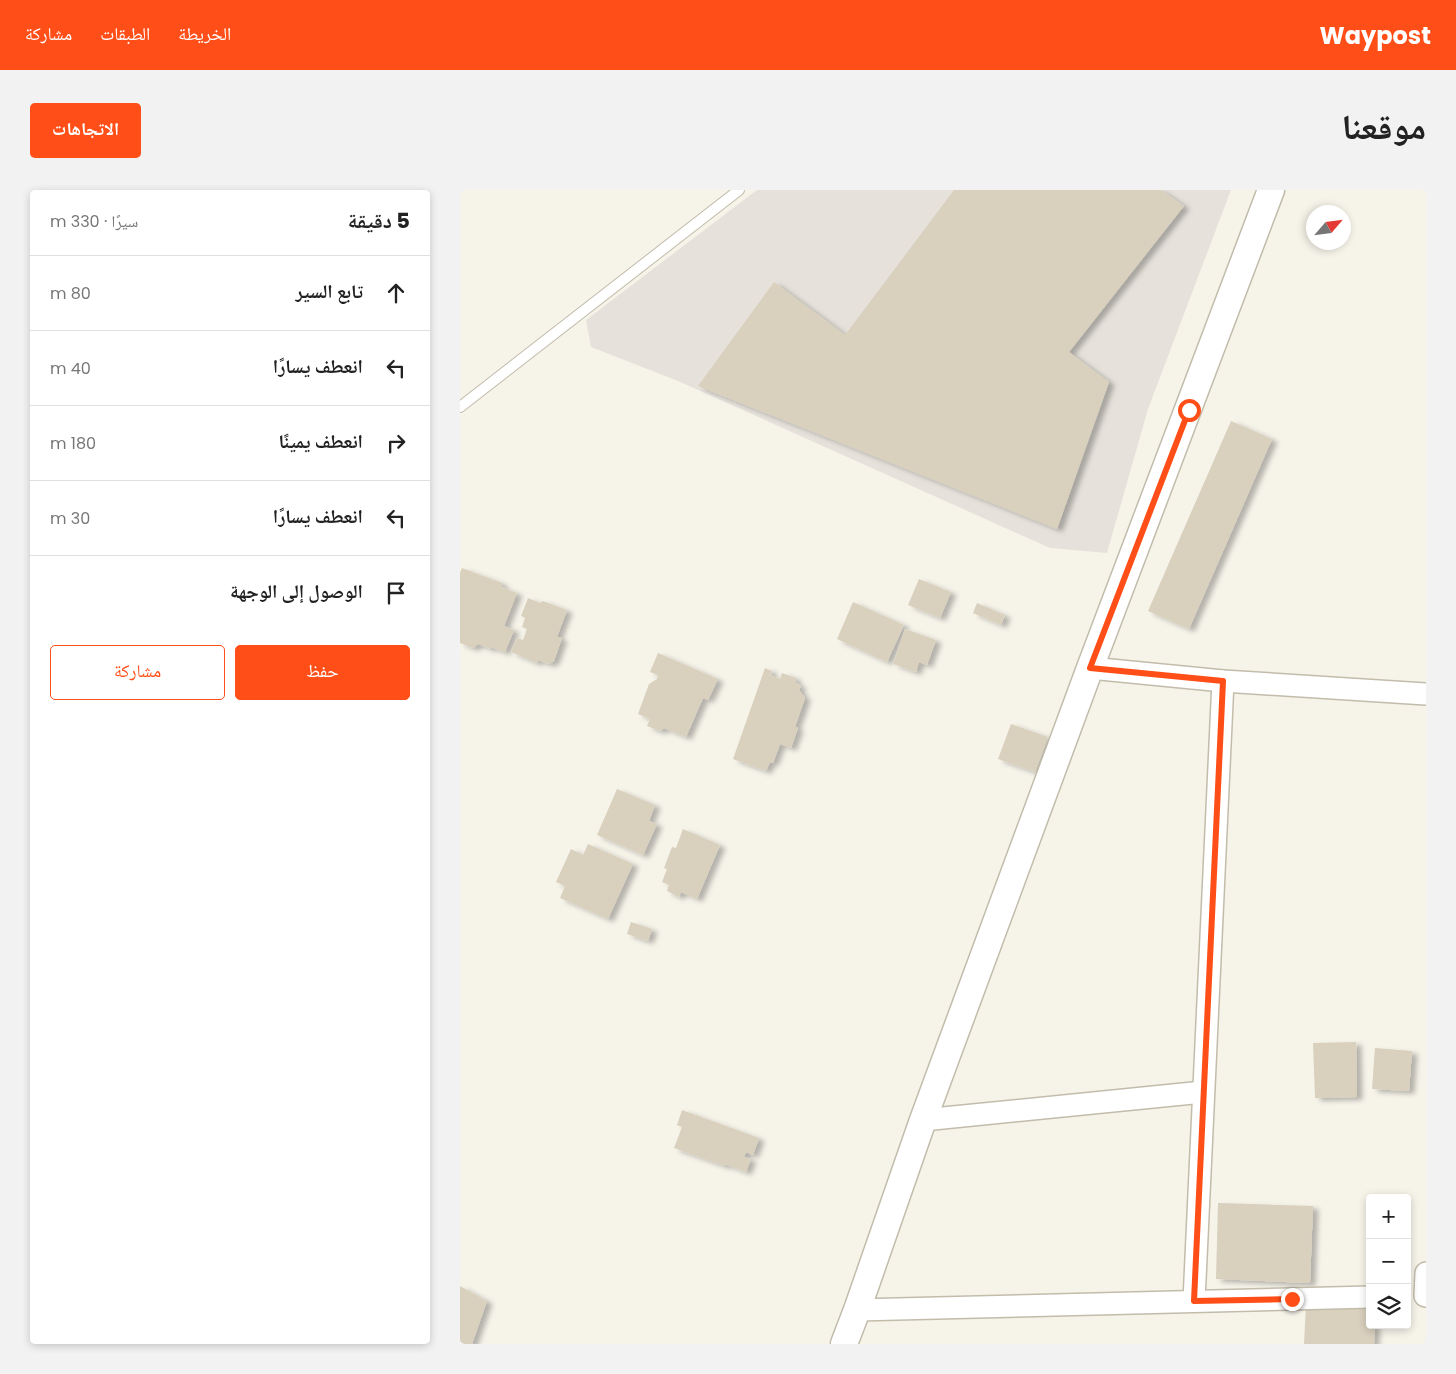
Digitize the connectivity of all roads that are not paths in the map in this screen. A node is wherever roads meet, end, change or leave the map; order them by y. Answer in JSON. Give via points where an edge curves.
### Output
{"nodes":[{"id":1,"x":739,"y":190,"type":"edge"},
{"id":2,"x":1271,"y":190,"type":"edge"},
{"id":3,"x":460,"y":407,"type":"edge"},
{"id":4,"x":1090,"y":668,"type":"junction"},
{"id":5,"x":1223,"y":681,"type":"junction"},
{"id":6,"x":1426,"y":694,"type":"edge"},
{"id":7,"x":1203,"y":1092,"type":"junction"},
{"id":8,"x":923,"y":1120,"type":"junction"},
{"id":9,"x":1426,"y":1273,"type":"edge"},
{"id":10,"x":1419,"y":1296,"type":"edge"},
{"id":11,"x":1366,"y":1297,"type":"edge"},
{"id":12,"x":1194,"y":1301,"type":"junction"},
{"id":13,"x":857,"y":1310,"type":"junction"},
{"id":14,"x":844,"y":1344,"type":"edge"}],
"edges":[{"from":1,"to":3,"type":"lane"},
{"from":2,"to":4,"type":"street"},
{"from":4,"to":5,"type":"street"},
{"from":4,"to":8,"type":"street"},
{"from":5,"to":6,"type":"street"},
{"from":5,"to":7,"type":"street"},
{"from":7,"to":8,"type":"street"},
{"from":7,"to":12,"type":"street"},
{"from":8,"to":13,"type":"street"},
{"from":9,"to":10,"type":"street"},
{"from":11,"to":12,"type":"street"},
{"from":12,"to":13,"type":"street"},
{"from":13,"to":14,"type":"street"}]}
